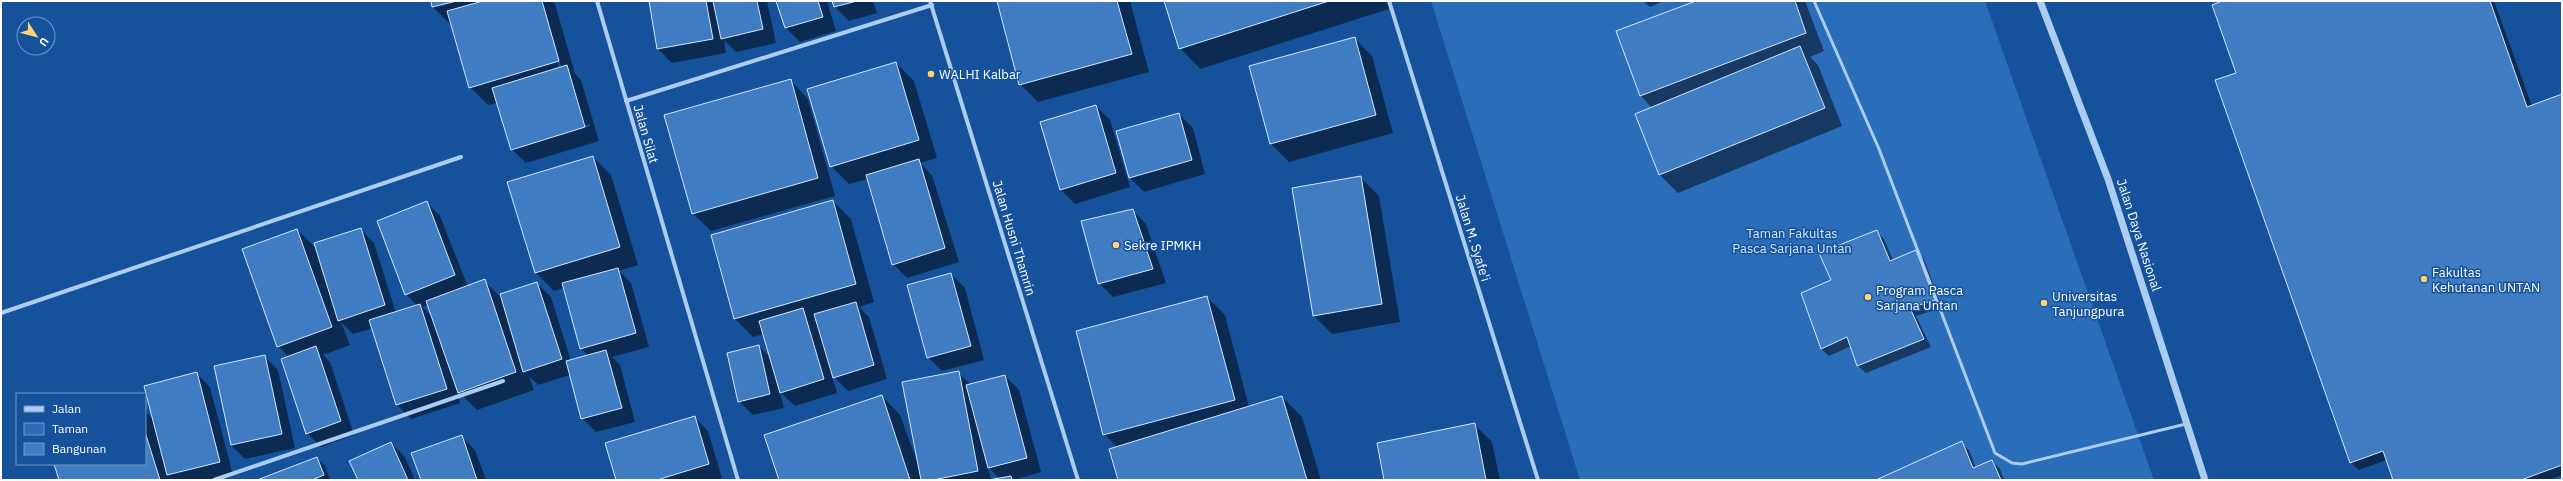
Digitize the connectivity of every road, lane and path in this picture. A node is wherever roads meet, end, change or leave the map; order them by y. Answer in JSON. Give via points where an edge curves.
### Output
{"nodes":[{"id":1,"x":597,"y":1,"type":"edge"},
{"id":2,"x":1389,"y":1,"type":"edge"},
{"id":3,"x":1814,"y":1,"type":"edge"},
{"id":4,"x":2040,"y":1,"type":"edge"},
{"id":5,"x":931,"y":3,"type":"edge"},
{"id":6,"x":626,"y":101,"type":"junction"},
{"id":7,"x":461,"y":157,"type":"dead end"},
{"id":8,"x":1,"y":313,"type":"edge"},
{"id":9,"x":503,"y":381,"type":"dead end"},
{"id":10,"x":2188,"y":424,"type":"junction"},
{"id":11,"x":214,"y":480,"type":"edge"},
{"id":12,"x":738,"y":480,"type":"edge"},
{"id":13,"x":1078,"y":480,"type":"edge"},
{"id":14,"x":1538,"y":480,"type":"edge"},
{"id":15,"x":2205,"y":480,"type":"edge"}],
"edges":[{"from":1,"to":6,"type":"street"},
{"from":2,"to":14,"type":"street","name":"Jalan M. Syafe'i"},
{"from":3,"to":10,"type":"lane","via":[[1879,149],[1995,453],[2012,463],[2022,464]]},
{"from":4,"to":10,"type":"street","name":"Jalan Daya Nasional","via":[[2108,179]]},
{"from":5,"to":6,"type":"street","name":"Jalan Silat"},
{"from":5,"to":13,"type":"street","name":"Jalan Husni Thamrin"},
{"from":6,"to":12,"type":"street","name":"Jalan Silat"},
{"from":7,"to":8,"type":"street"},
{"from":9,"to":11,"type":"street"},
{"from":10,"to":15,"type":"street","name":"Jalan Daya Nasional"}]}
